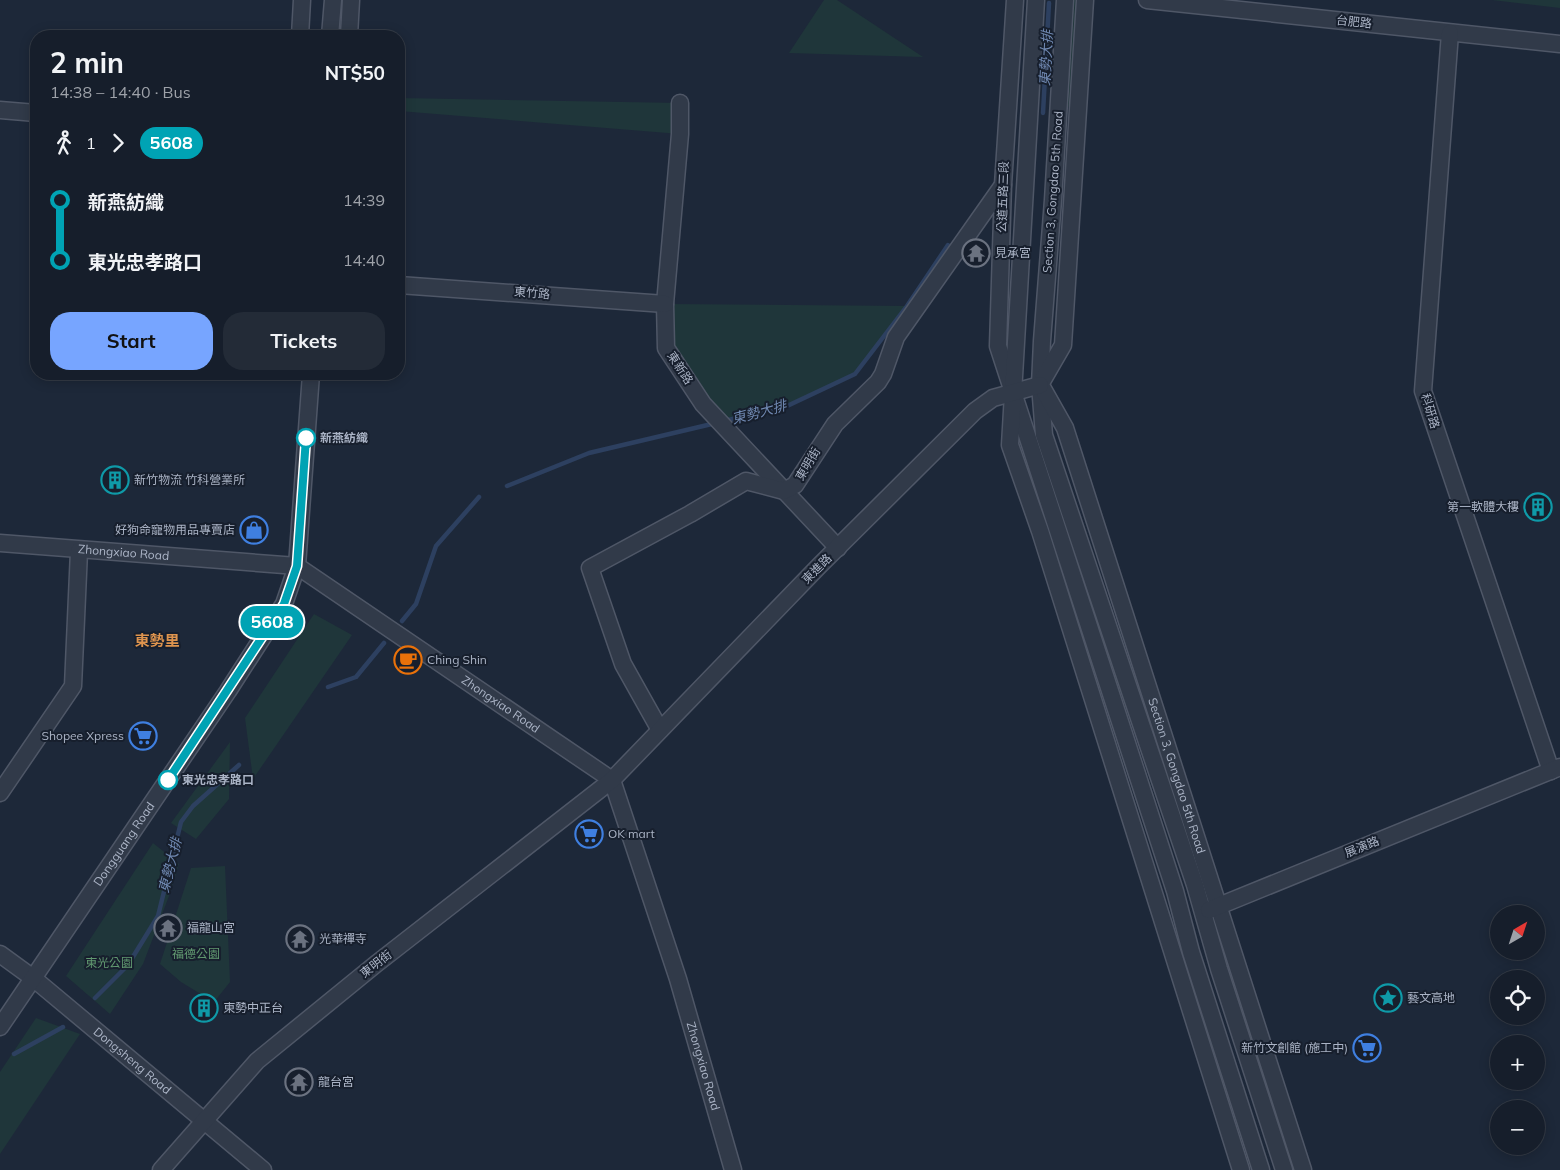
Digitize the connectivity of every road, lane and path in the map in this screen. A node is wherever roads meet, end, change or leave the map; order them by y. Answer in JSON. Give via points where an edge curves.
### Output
{"nodes":[{"id":1,"x":302,"y":0,"type":"edge"},
{"id":2,"x":333,"y":0,"type":"edge"},
{"id":3,"x":351,"y":0,"type":"edge"},
{"id":4,"x":1015,"y":0,"type":"edge"},
{"id":5,"x":1036,"y":0,"type":"edge"},
{"id":6,"x":1065,"y":0,"type":"edge"},
{"id":7,"x":1085,"y":0,"type":"edge"},
{"id":8,"x":1148,"y":0,"type":"edge"},
{"id":9,"x":300,"y":30,"type":"edge"},
{"id":10,"x":330,"y":30,"type":"edge"},
{"id":11,"x":349,"y":30,"type":"edge"},
{"id":12,"x":1450,"y":33,"type":"junction"},
{"id":13,"x":1560,"y":44,"type":"edge"},
{"id":14,"x":680,"y":102,"type":"dead end"},
{"id":15,"x":0,"y":110,"type":"edge"},
{"id":16,"x":30,"y":112,"type":"edge"},
{"id":17,"x":1003,"y":185,"type":"junction"},
{"id":18,"x":405,"y":285,"type":"edge"},
{"id":19,"x":665,"y":304,"type":"junction"},
{"id":20,"x":311,"y":380,"type":"edge"},
{"id":21,"x":1040,"y":385,"type":"junction"},
{"id":22,"x":1013,"y":392,"type":"junction"},
{"id":23,"x":784,"y":491,"type":"junction"},
{"id":24,"x":0,"y":543,"type":"edge"},
{"id":25,"x":838,"y":548,"type":"junction"},
{"id":26,"x":79,"y":551,"type":"junction"},
{"id":27,"x":297,"y":566,"type":"junction"},
{"id":28,"x":660,"y":730,"type":"junction"},
{"id":29,"x":1556,"y":769,"type":"edge"},
{"id":30,"x":612,"y":780,"type":"junction"},
{"id":31,"x":0,"y":793,"type":"edge"},
{"id":32,"x":1217,"y":906,"type":"junction"},
{"id":33,"x":1202,"y":912,"type":"junction"},
{"id":34,"x":1182,"y":920,"type":"junction"},
{"id":35,"x":1165,"y":927,"type":"junction"},
{"id":36,"x":0,"y":954,"type":"edge"},
{"id":37,"x":33,"y":978,"type":"junction"},
{"id":38,"x":0,"y":1027,"type":"edge"},
{"id":39,"x":204,"y":1119,"type":"junction"},
{"id":40,"x":266,"y":1169,"type":"edge"},
{"id":41,"x":161,"y":1170,"type":"edge"},
{"id":42,"x":733,"y":1170,"type":"edge"},
{"id":43,"x":1242,"y":1170,"type":"edge"},
{"id":44,"x":1262,"y":1170,"type":"edge"},
{"id":45,"x":1284,"y":1170,"type":"edge"},
{"id":46,"x":1303,"y":1170,"type":"edge"}],
"edges":[{"from":1,"to":9,"type":"street"},
{"from":2,"to":10,"type":"street"},
{"from":3,"to":11,"type":"street"},
{"from":4,"to":17,"type":"street","name":"公道五路三段"},
{"from":5,"to":22,"type":"street"},
{"from":6,"to":21,"type":"street","name":"Section 3, Gongdao 5th Road"},
{"from":7,"to":21,"type":"street","via":[[1063,345]]},
{"from":8,"to":12,"type":"street","name":"台肥路"},
{"from":12,"to":13,"type":"street","name":"台肥路"},
{"from":12,"to":29,"type":"street","name":"科研路","via":[[1423,391]]},
{"from":14,"to":19,"type":"street","name":"東新路"},
{"from":15,"to":16,"type":"street"},
{"from":17,"to":22,"type":"street","name":"公道五路三段","via":[[998,346]]},
{"from":17,"to":23,"type":"street","name":"東明街","via":[[896,337],[878,382],[835,424],[815,451],[801,479]]},
{"from":18,"to":19,"type":"street","name":"東竹路"},
{"from":19,"to":23,"type":"street","name":"東新路","via":[[666,348],[703,404]]},
{"from":20,"to":27,"type":"street","name":"Dongguang Road"},
{"from":21,"to":22,"type":"street","name":"東進路"},
{"from":21,"to":32,"type":"street","name":"Section 3, Gongdao 5th Road","via":[[1065,428]]},
{"from":21,"to":33,"type":"street","name":"Section 3, Gongdao 5th Road","via":[[1044,435]]},
{"from":22,"to":25,"type":"street","name":"東進路","via":[[993,398],[975,411]]},
{"from":22,"to":34,"type":"street"},
{"from":22,"to":35,"type":"street","via":[[1010,446]]},
{"from":23,"to":25,"type":"street","name":"東新路"},
{"from":23,"to":28,"type":"street","name":"東明街","via":[[746,481],[590,568],[623,664]]},
{"from":24,"to":26,"type":"street","name":"Zhongxiao Road"},
{"from":25,"to":28,"type":"street","name":"東進路"},
{"from":26,"to":27,"type":"street","name":"Zhongxiao Road"},
{"from":26,"to":31,"type":"street","via":[[73,686]]},
{"from":27,"to":30,"type":"street","name":"Zhongxiao Road"},
{"from":27,"to":37,"type":"street","name":"Dongguang Road","via":[[284,604]]},
{"from":28,"to":30,"type":"street","name":"東進路"},
{"from":29,"to":32,"type":"street","name":"展演路"},
{"from":30,"to":39,"type":"street","name":"東明街","via":[[257,1061]]},
{"from":30,"to":42,"type":"street","name":"Zhongxiao Road","via":[[678,979]]},
{"from":32,"to":33,"type":"street","name":"展演路"},
{"from":32,"to":46,"type":"street","name":"Section 3, Gongdao 5th Road"},
{"from":33,"to":34,"type":"street","name":"展演路"},
{"from":33,"to":45,"type":"street","name":"Section 3, Gongdao 5th Road"},
{"from":34,"to":35,"type":"street","name":"展演路"},
{"from":34,"to":44,"type":"street"},
{"from":35,"to":43,"type":"street"},
{"from":36,"to":37,"type":"street","name":"Dongsheng Road"},
{"from":37,"to":38,"type":"street","name":"Dongguang Road"},
{"from":37,"to":39,"type":"street","name":"Dongsheng Road"},
{"from":39,"to":40,"type":"street","name":"Dongsheng Road"},
{"from":39,"to":41,"type":"street","name":"東明街"}]}
